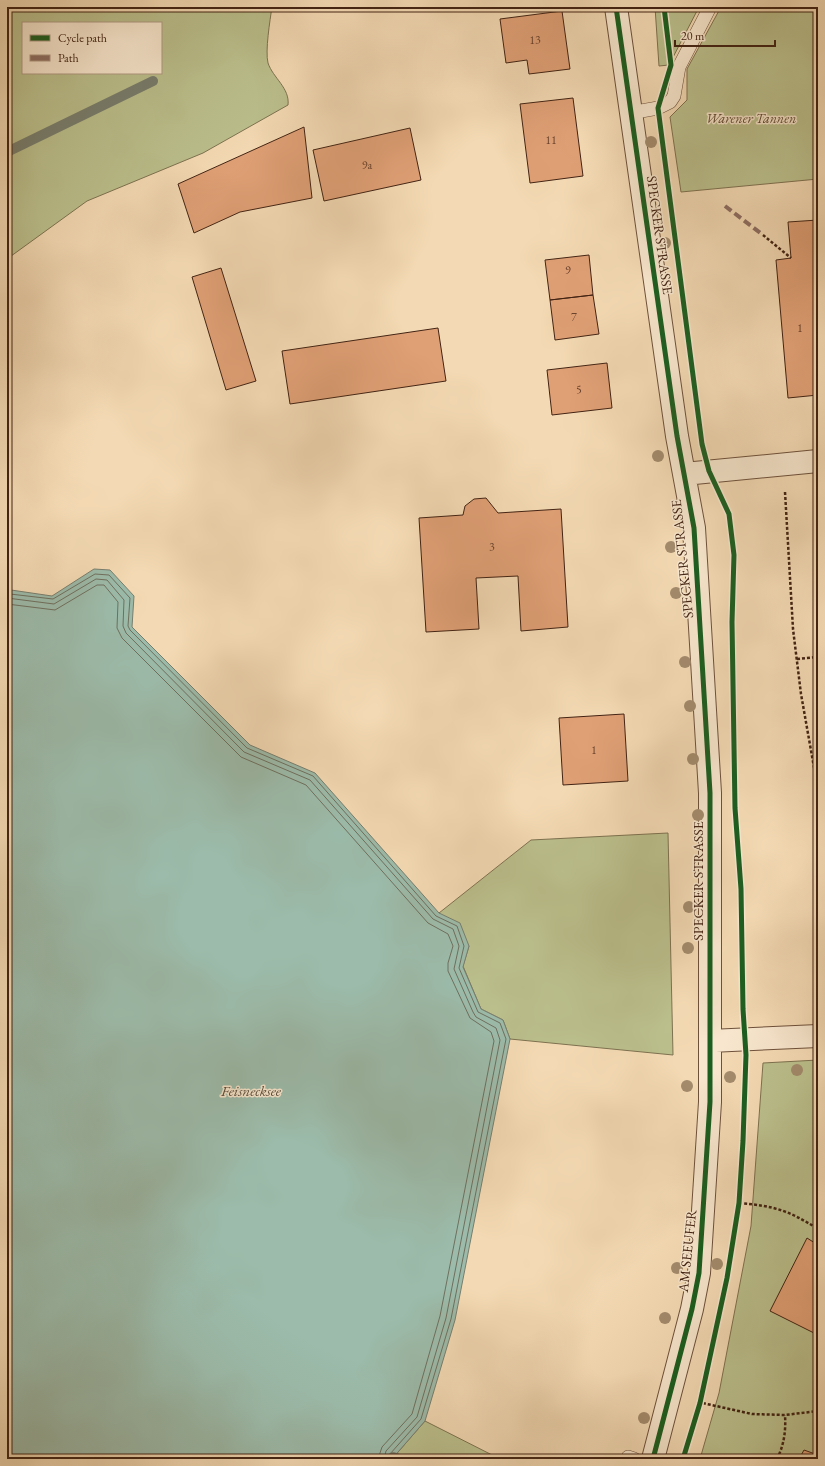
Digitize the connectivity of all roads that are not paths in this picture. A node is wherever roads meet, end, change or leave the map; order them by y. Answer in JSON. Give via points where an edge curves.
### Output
{"nodes":[{"id":1,"x":616,"y":7,"type":"edge"},
{"id":2,"x":710,"y":7,"type":"edge"},
{"id":3,"x":630,"y":113,"type":"junction"},
{"id":4,"x":818,"y":461,"type":"edge"},
{"id":5,"x":684,"y":474,"type":"junction"},
{"id":6,"x":818,"y":1036,"type":"edge"},
{"id":7,"x":710,"y":1041,"type":"junction"},
{"id":8,"x":653,"y":1459,"type":"edge"}],
"edges":[{"from":1,"to":3,"type":"street","name":"SPECKER STRASSE"},
{"from":2,"to":3,"type":"lane","via":[[679,67],[674,96],[670,102],[658,108]]},
{"from":3,"to":5,"type":"street","name":"SPECKER STRASSE"},
{"from":4,"to":5,"type":"street"},
{"from":5,"to":7,"type":"street","name":"SPECKER STRASSE","via":[[694,528],[710,793]]},
{"from":6,"to":7,"type":"street"},
{"from":7,"to":8,"type":"street","name":"AM SEEUFER","via":[[710,1102],[699,1273]]}]}
